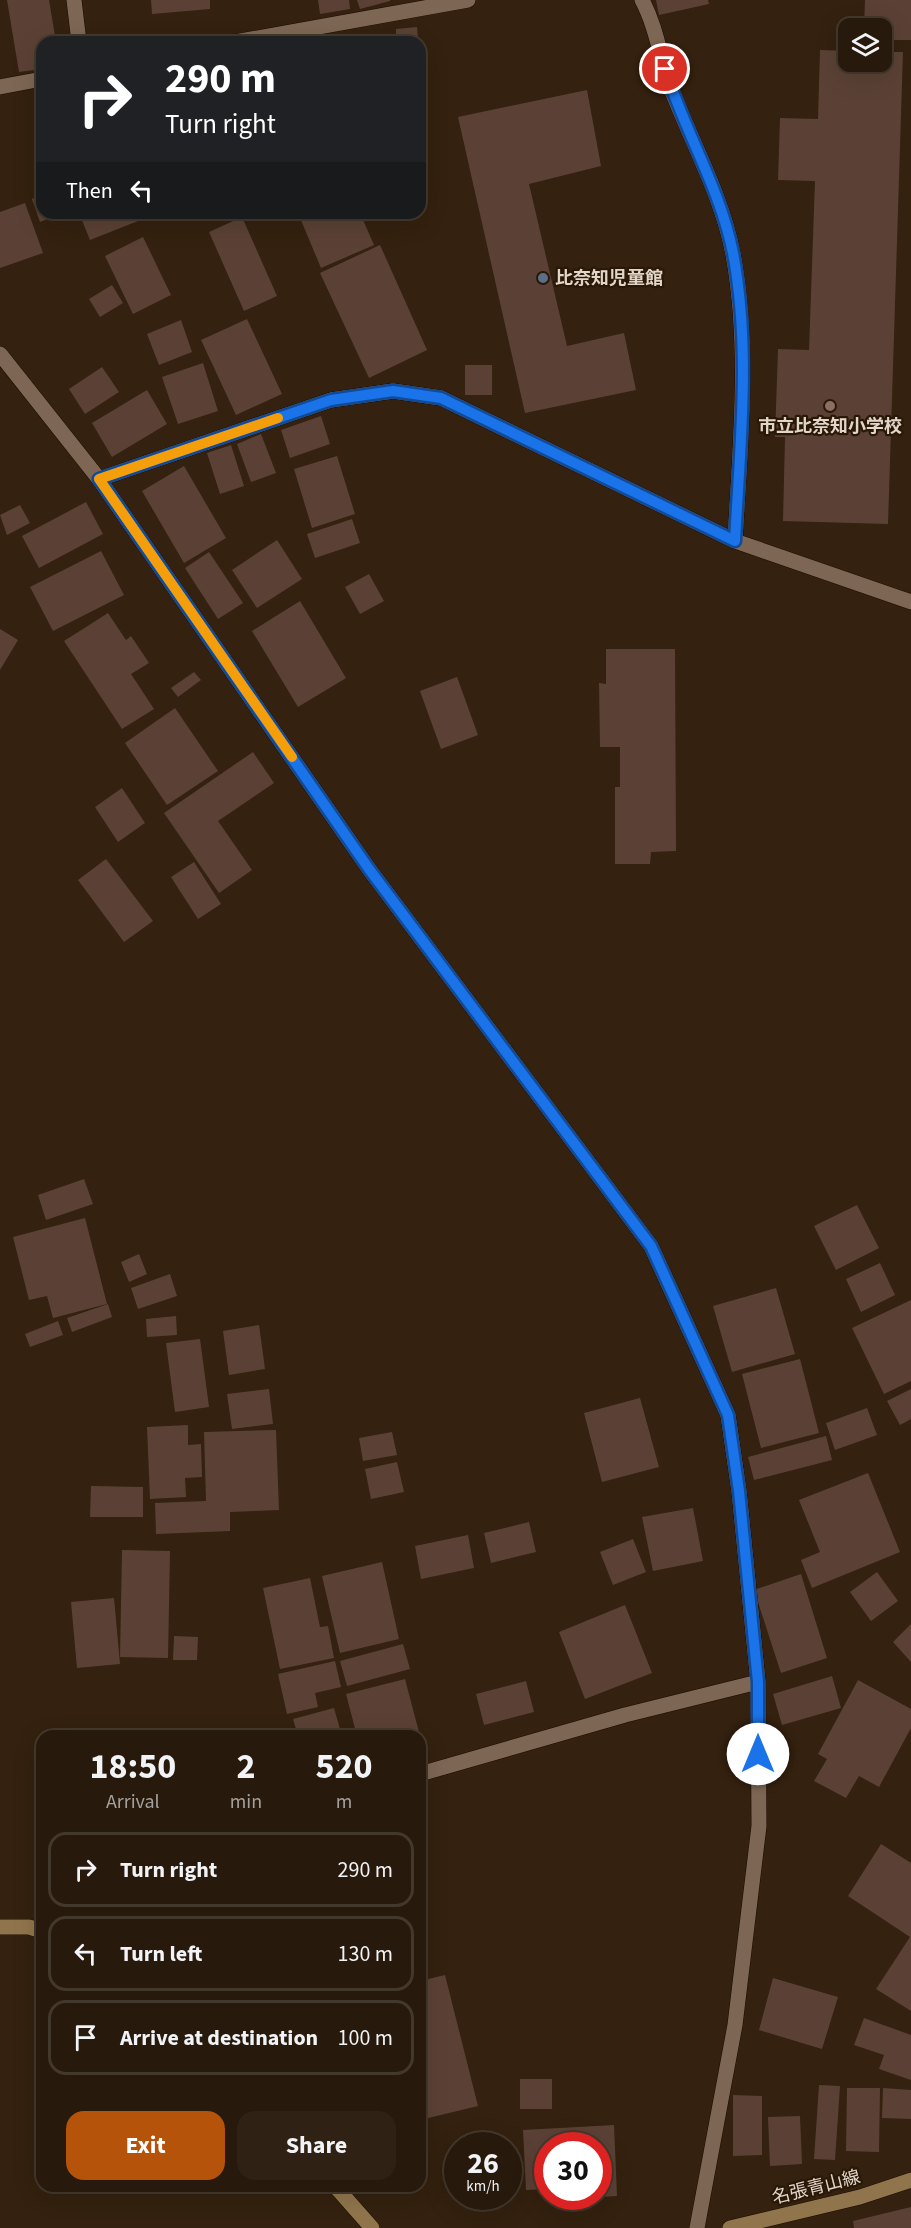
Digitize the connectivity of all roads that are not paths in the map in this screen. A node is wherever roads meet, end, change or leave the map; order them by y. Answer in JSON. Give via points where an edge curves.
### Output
{"nodes":[{"id":1,"x":74,"y":0,"type":"edge"},
{"id":2,"x":468,"y":0,"type":"edge"},
{"id":3,"x":642,"y":0,"type":"edge"},
{"id":4,"x":78,"y":36,"type":"edge"},
{"id":5,"x":268,"y":36,"type":"edge"},
{"id":6,"x":36,"y":80,"type":"edge"},
{"id":7,"x":0,"y":87,"type":"edge"},
{"id":8,"x":0,"y":354,"type":"edge"},
{"id":9,"x":99,"y":479,"type":"junction"},
{"id":10,"x":735,"y":541,"type":"junction"},
{"id":11,"x":911,"y":602,"type":"edge"},
{"id":12,"x":758,"y":1682,"type":"junction"},
{"id":13,"x":426,"y":1772,"type":"edge"},
{"id":14,"x":0,"y":1927,"type":"edge"},
{"id":15,"x":36,"y":1929,"type":"edge"},
{"id":16,"x":911,"y":2180,"type":"edge"},
{"id":17,"x":341,"y":2192,"type":"edge"},
{"id":18,"x":372,"y":2228,"type":"edge"},
{"id":19,"x":697,"y":2228,"type":"edge"},
{"id":20,"x":729,"y":2228,"type":"edge"}],
"edges":[{"from":1,"to":4,"type":"street"},
{"from":2,"to":5,"type":"street"},
{"from":3,"to":10,"type":"street","via":[[672,90],[714,188],[733,253],[742,342]]},
{"from":6,"to":7,"type":"street"},
{"from":8,"to":9,"type":"street"},
{"from":9,"to":10,"type":"street","via":[[331,400],[393,391],[441,398]]},
{"from":9,"to":12,"type":"street","via":[[369,869],[651,1246],[728,1415]]},
{"from":10,"to":11,"type":"street"},
{"from":12,"to":13,"type":"street","via":[[614,1718]]},
{"from":12,"to":19,"type":"street","via":[[759,1826],[735,2025]]},
{"from":14,"to":15,"type":"main road"},
{"from":16,"to":20,"type":"main road","name":"名張青山線","via":[[860,2197]]},
{"from":17,"to":18,"type":"main road"}]}
